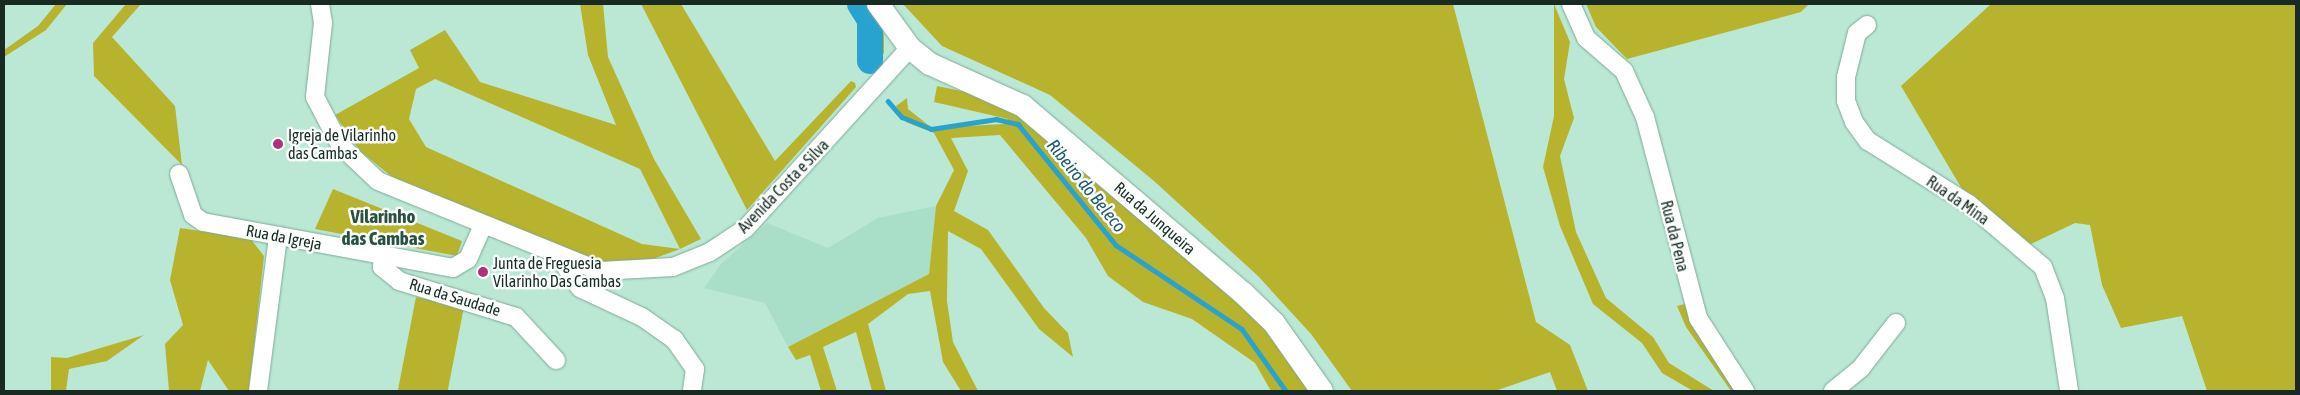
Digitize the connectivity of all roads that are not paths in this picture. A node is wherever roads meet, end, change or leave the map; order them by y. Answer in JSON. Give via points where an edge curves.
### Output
{"nodes":[{"id":1,"x":320,"y":4,"type":"edge"},
{"id":2,"x":878,"y":4,"type":"edge"},
{"id":3,"x":1571,"y":4,"type":"edge"},
{"id":4,"x":1867,"y":25,"type":"dead end"},
{"id":5,"x":910,"y":48,"type":"junction"},
{"id":6,"x":179,"y":174,"type":"dead end"},
{"id":7,"x":483,"y":224,"type":"junction"},
{"id":8,"x":278,"y":238,"type":"junction"},
{"id":9,"x":557,"y":254,"type":"junction"},
{"id":10,"x":383,"y":255,"type":"junction"},
{"id":11,"x":1896,"y":323,"type":"dead end"},
{"id":12,"x":556,"y":360,"type":"dead end"},
{"id":13,"x":258,"y":391,"type":"edge"},
{"id":14,"x":692,"y":391,"type":"edge"},
{"id":15,"x":1322,"y":391,"type":"edge"},
{"id":16,"x":1745,"y":391,"type":"edge"},
{"id":17,"x":1833,"y":391,"type":"edge"},
{"id":18,"x":2068,"y":391,"type":"edge"}],
"edges":[{"from":1,"to":7,"type":"street","name":"Avenida Costa e Silva","via":[[323,23],[316,97],[340,145],[378,180]]},
{"from":2,"to":5,"type":"main road","name":"Rua da Junqueira"},
{"from":3,"to":16,"type":"street","name":"Rua da Pena","via":[[1586,38],[1624,71],[1645,117],[1698,318]]},
{"from":4,"to":18,"type":"street","name":"Rua da Mina","via":[[1857,34],[1846,77],[1846,101],[1854,122],[1868,141],[1969,204],[2042,267],[2056,298]]},
{"from":5,"to":9,"type":"street","name":"Avenida Costa e Silva","via":[[746,228],[710,252],[673,267],[643,272],[600,271]]},
{"from":5,"to":15,"type":"main road","name":"Rua da Junqueira","via":[[930,64],[1023,106],[1058,134],[1274,323]]},
{"from":6,"to":8,"type":"street","name":"Rua da Igreja","via":[[193,215],[203,222]]},
{"from":7,"to":9,"type":"street","name":"Avenida Costa e Silva"},
{"from":7,"to":10,"type":"street","name":"Rua da Igreja","via":[[468,259],[460,267]]},
{"from":8,"to":10,"type":"street","name":"Rua da Igreja"},
{"from":8,"to":13,"type":"street"},
{"from":9,"to":14,"type":"street","via":[[580,288],[642,317],[674,339],[695,369]]},
{"from":10,"to":12,"type":"street","name":"Rua da Saudade","via":[[382,267],[400,281],[516,317]]},
{"from":11,"to":17,"type":"street","via":[[1861,368]]}]}
